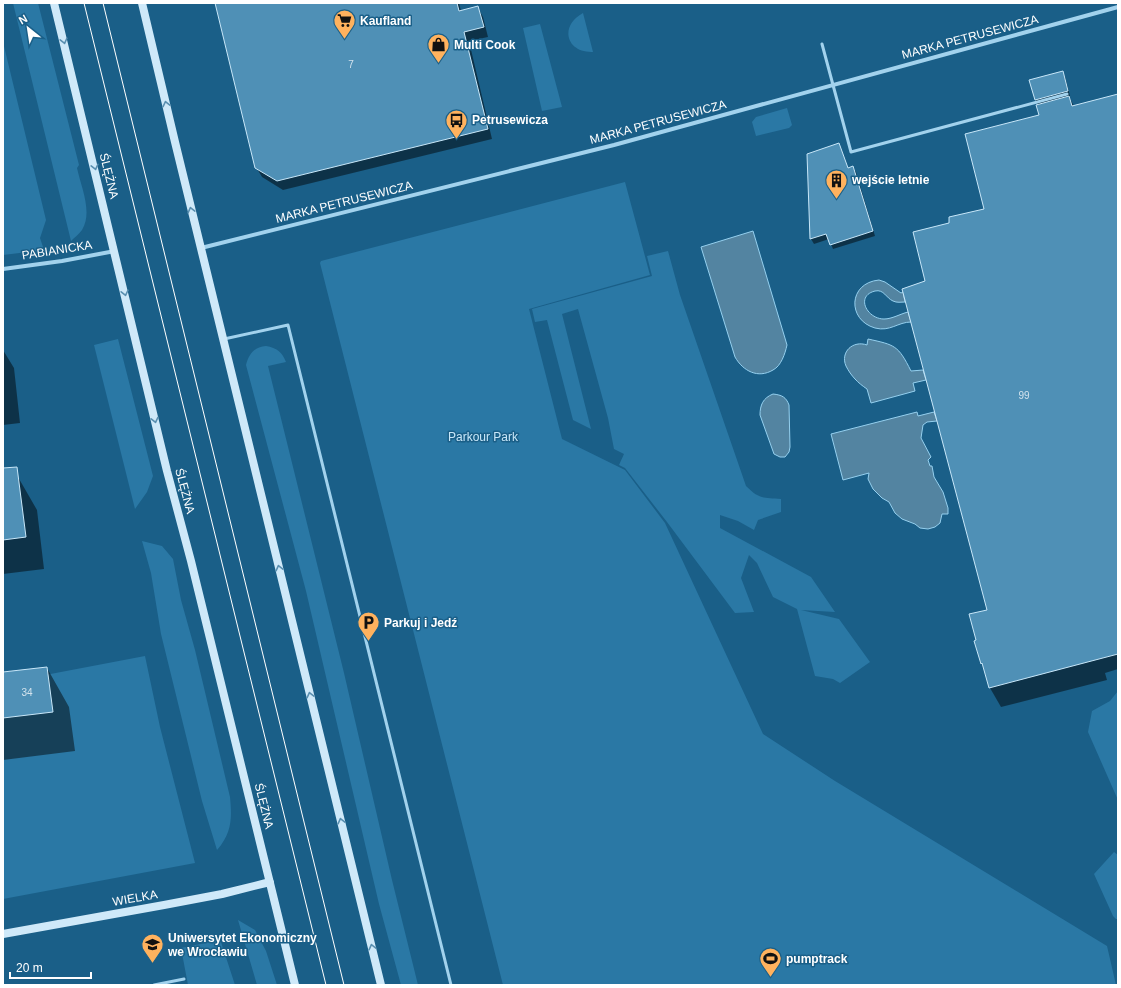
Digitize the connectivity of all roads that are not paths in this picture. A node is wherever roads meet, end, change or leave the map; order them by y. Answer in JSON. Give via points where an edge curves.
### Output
{"nodes":[{"id":1,"x":54,"y":3,"type":"edge"},
{"id":2,"x":142,"y":3,"type":"edge"},
{"id":3,"x":1118,"y":7,"type":"edge"},
{"id":4,"x":822,"y":44,"type":"dead end"},
{"id":5,"x":833,"y":85,"type":"junction"},
{"id":6,"x":1067,"y":94,"type":"dead end"},
{"id":7,"x":201,"y":248,"type":"junction"},
{"id":8,"x":115,"y":251,"type":"junction"},
{"id":9,"x":3,"y":269,"type":"edge"},
{"id":10,"x":223,"y":339,"type":"junction"},
{"id":11,"x":270,"y":882,"type":"junction"},
{"id":12,"x":3,"y":934,"type":"edge"},
{"id":13,"x":184,"y":979,"type":"dead end"},
{"id":14,"x":154,"y":985,"type":"edge"},
{"id":15,"x":295,"y":985,"type":"edge"},
{"id":16,"x":381,"y":985,"type":"edge"},
{"id":17,"x":451,"y":985,"type":"edge"}],
"edges":[{"from":1,"to":8,"type":"main road","name":"ŚLĘŻNA","one_way":true},
{"from":7,"to":2,"type":"main road","one_way":true},
{"from":3,"to":5,"type":"street","name":"MARKA PETRUSEWICZA"},
{"from":4,"to":5,"type":"lane"},
{"from":5,"to":6,"type":"lane","via":[[851,152]]},
{"from":5,"to":7,"type":"street","name":"MARKA PETRUSEWICZA","via":[[614,145]]},
{"from":7,"to":10,"type":"main road"},
{"from":8,"to":9,"type":"street","name":"PABIANICKA"},
{"from":8,"to":11,"type":"main road","name":"ŚLĘŻNA","one_way":true,"via":[[164,459]]},
{"from":16,"to":10,"type":"main road","one_way":true},
{"from":10,"to":17,"type":"lane","via":[[288,325]]},
{"from":11,"to":12,"type":"main road","name":"WIELKA","via":[[222,894]]},
{"from":11,"to":15,"type":"main road","name":"ŚLĘŻNA"},
{"from":13,"to":14,"type":"lane"}]}
